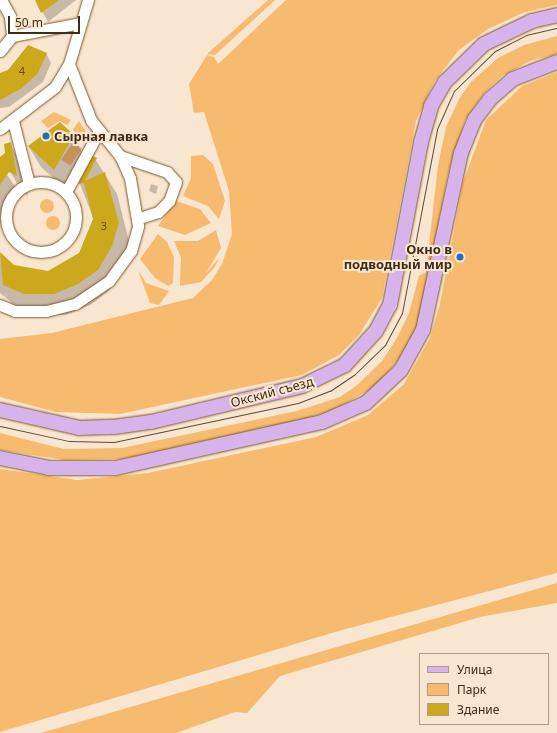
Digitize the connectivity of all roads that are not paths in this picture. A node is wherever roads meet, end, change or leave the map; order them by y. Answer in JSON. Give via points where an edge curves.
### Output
{"nodes":[{"id":1,"x":1,"y":0,"type":"edge"},
{"id":2,"x":88,"y":0,"type":"edge"},
{"id":3,"x":557,"y":14,"type":"edge"},
{"id":4,"x":80,"y":23,"type":"junction"},
{"id":5,"x":12,"y":36,"type":"junction"},
{"id":6,"x":0,"y":51,"type":"edge"},
{"id":7,"x":557,"y":62,"type":"edge"},
{"id":8,"x":69,"y":64,"type":"junction"},
{"id":9,"x":5,"y":125,"type":"edge"},
{"id":10,"x":100,"y":132,"type":"junction"},
{"id":11,"x":120,"y":156,"type":"junction"},
{"id":12,"x":28,"y":184,"type":"junction"},
{"id":13,"x":66,"y":192,"type":"junction"},
{"id":14,"x":139,"y":218,"type":"junction"},
{"id":15,"x":0,"y":304,"type":"edge"},
{"id":16,"x":0,"y":410,"type":"edge"},
{"id":17,"x":0,"y":458,"type":"edge"}],
"edges":[{"from":1,"to":5,"type":"street","via":[[10,16]]},
{"from":2,"to":4,"type":"street"},
{"from":3,"to":16,"type":"main road","name":"Окский съезд","via":[[532,21],[484,44],[445,82],[431,106],[421,142],[390,305],[376,331],[344,365],[302,386],[150,422],[114,427],[79,428]]},
{"from":4,"to":5,"type":"street"},
{"from":4,"to":8,"type":"street"},
{"from":5,"to":6,"type":"street"},
{"from":7,"to":17,"type":"main road","via":[[513,79],[490,99],[475,120],[459,160],[423,330],[401,370],[366,403],[322,422],[116,468],[49,468]]},
{"from":8,"to":9,"type":"street","via":[[55,87]]},
{"from":8,"to":10,"type":"street","via":[[91,120]]},
{"from":9,"to":12,"type":"street"},
{"from":10,"to":11,"type":"street"},
{"from":10,"to":13,"type":"street"},
{"from":11,"to":14,"type":"street","via":[[130,178]]},
{"from":11,"to":14,"type":"street","via":[[167,172],[176,182],[169,201],[158,212]]},
{"from":12,"to":13,"type":"street","via":[[44,181]]},
{"from":12,"to":13,"type":"street","via":[[14,193],[8,203],[6,225],[18,244],[40,253],[57,248],[71,236],[76,213]]},
{"from":14,"to":15,"type":"street","via":[[131,251],[109,281],[93,294],[75,304],[46,311],[14,311]]}]}
